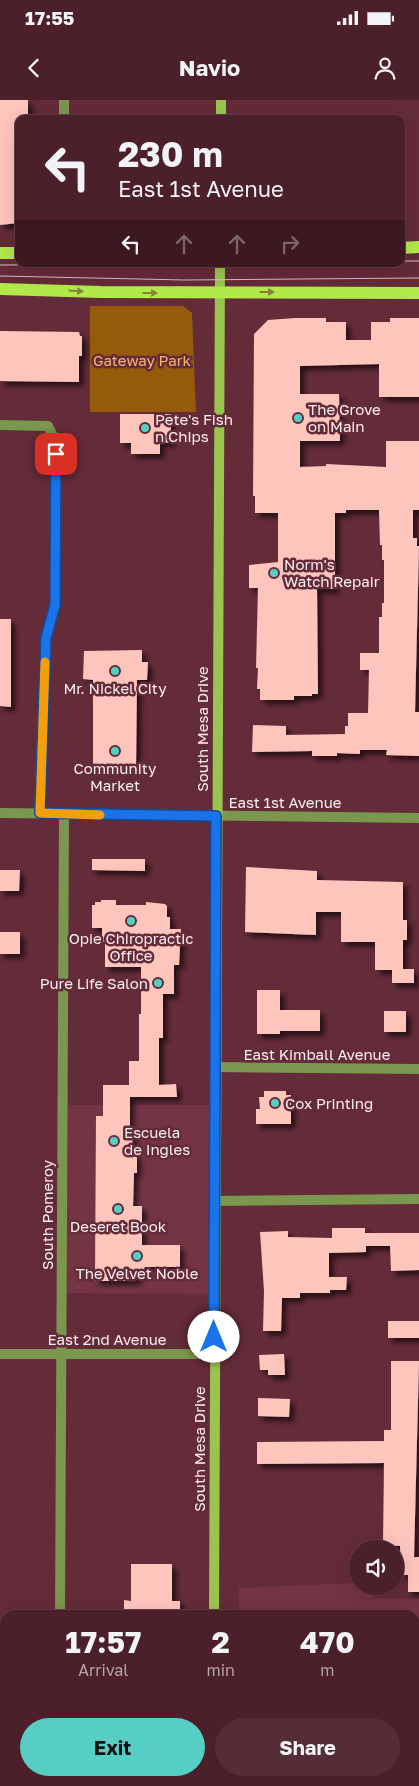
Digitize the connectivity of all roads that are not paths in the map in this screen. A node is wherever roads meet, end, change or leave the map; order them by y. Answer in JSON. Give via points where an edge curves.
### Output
{"nodes":[{"id":1,"x":64,"y":100,"type":"edge"},
{"id":2,"x":221,"y":100,"type":"edge"},
{"id":3,"x":64,"y":115,"type":"edge"},
{"id":4,"x":221,"y":115,"type":"edge"},
{"id":5,"x":419,"y":247,"type":"edge"},
{"id":6,"x":405,"y":248,"type":"edge"},
{"id":7,"x":0,"y":253,"type":"edge"},
{"id":8,"x":15,"y":253,"type":"edge"},
{"id":9,"x":220,"y":267,"type":"edge"},
{"id":10,"x":0,"y":289,"type":"edge"},
{"id":11,"x":219,"y":293,"type":"junction"},
{"id":12,"x":419,"y":293,"type":"edge"},
{"id":13,"x":0,"y":426,"type":"edge"},
{"id":14,"x":0,"y":813,"type":"edge"},
{"id":15,"x":40,"y":813,"type":"junction"},
{"id":16,"x":64,"y":815,"type":"junction"},
{"id":17,"x":216,"y":816,"type":"junction"},
{"id":18,"x":419,"y":818,"type":"edge"},
{"id":19,"x":215,"y":1068,"type":"junction"},
{"id":20,"x":419,"y":1069,"type":"edge"},
{"id":21,"x":419,"y":1199,"type":"edge"},
{"id":22,"x":214,"y":1201,"type":"junction"},
{"id":23,"x":0,"y":1354,"type":"edge"},
{"id":24,"x":62,"y":1354,"type":"junction"},
{"id":25,"x":214,"y":1354,"type":"junction"},
{"id":26,"x":60,"y":1610,"type":"edge"},
{"id":27,"x":214,"y":1610,"type":"edge"}],
"edges":[{"from":1,"to":3,"type":"street"},
{"from":2,"to":4,"type":"main road"},
{"from":5,"to":6,"type":"main road"},
{"from":7,"to":8,"type":"main road"},
{"from":9,"to":11,"type":"main road","name":"South Mesa Drive"},
{"from":10,"to":11,"type":"main road","one_way":true},
{"from":11,"to":12,"type":"main road","one_way":true},
{"from":11,"to":17,"type":"main road","name":"South Mesa Drive"},
{"from":13,"to":15,"type":"street","via":[[48,426],[55,440],[55,605],[46,638]]},
{"from":14,"to":15,"type":"street","name":"East 1st Avenue"},
{"from":15,"to":16,"type":"street","name":"East 1st Avenue"},
{"from":16,"to":17,"type":"street","name":"East 1st Avenue"},
{"from":16,"to":24,"type":"street","name":"South Pomeroy"},
{"from":17,"to":18,"type":"street","name":"East 1st Avenue"},
{"from":17,"to":19,"type":"main road","name":"South Mesa Drive"},
{"from":19,"to":20,"type":"street","name":"East Kimball Avenue"},
{"from":19,"to":22,"type":"main road","name":"South Mesa Drive"},
{"from":21,"to":22,"type":"street"},
{"from":22,"to":25,"type":"main road","name":"South Mesa Drive"},
{"from":23,"to":24,"type":"street","name":"East 2nd Avenue"},
{"from":24,"to":25,"type":"street","name":"East 2nd Avenue"},
{"from":24,"to":26,"type":"street","name":"South Pomeroy"},
{"from":25,"to":27,"type":"main road","name":"South Mesa Drive"}]}
